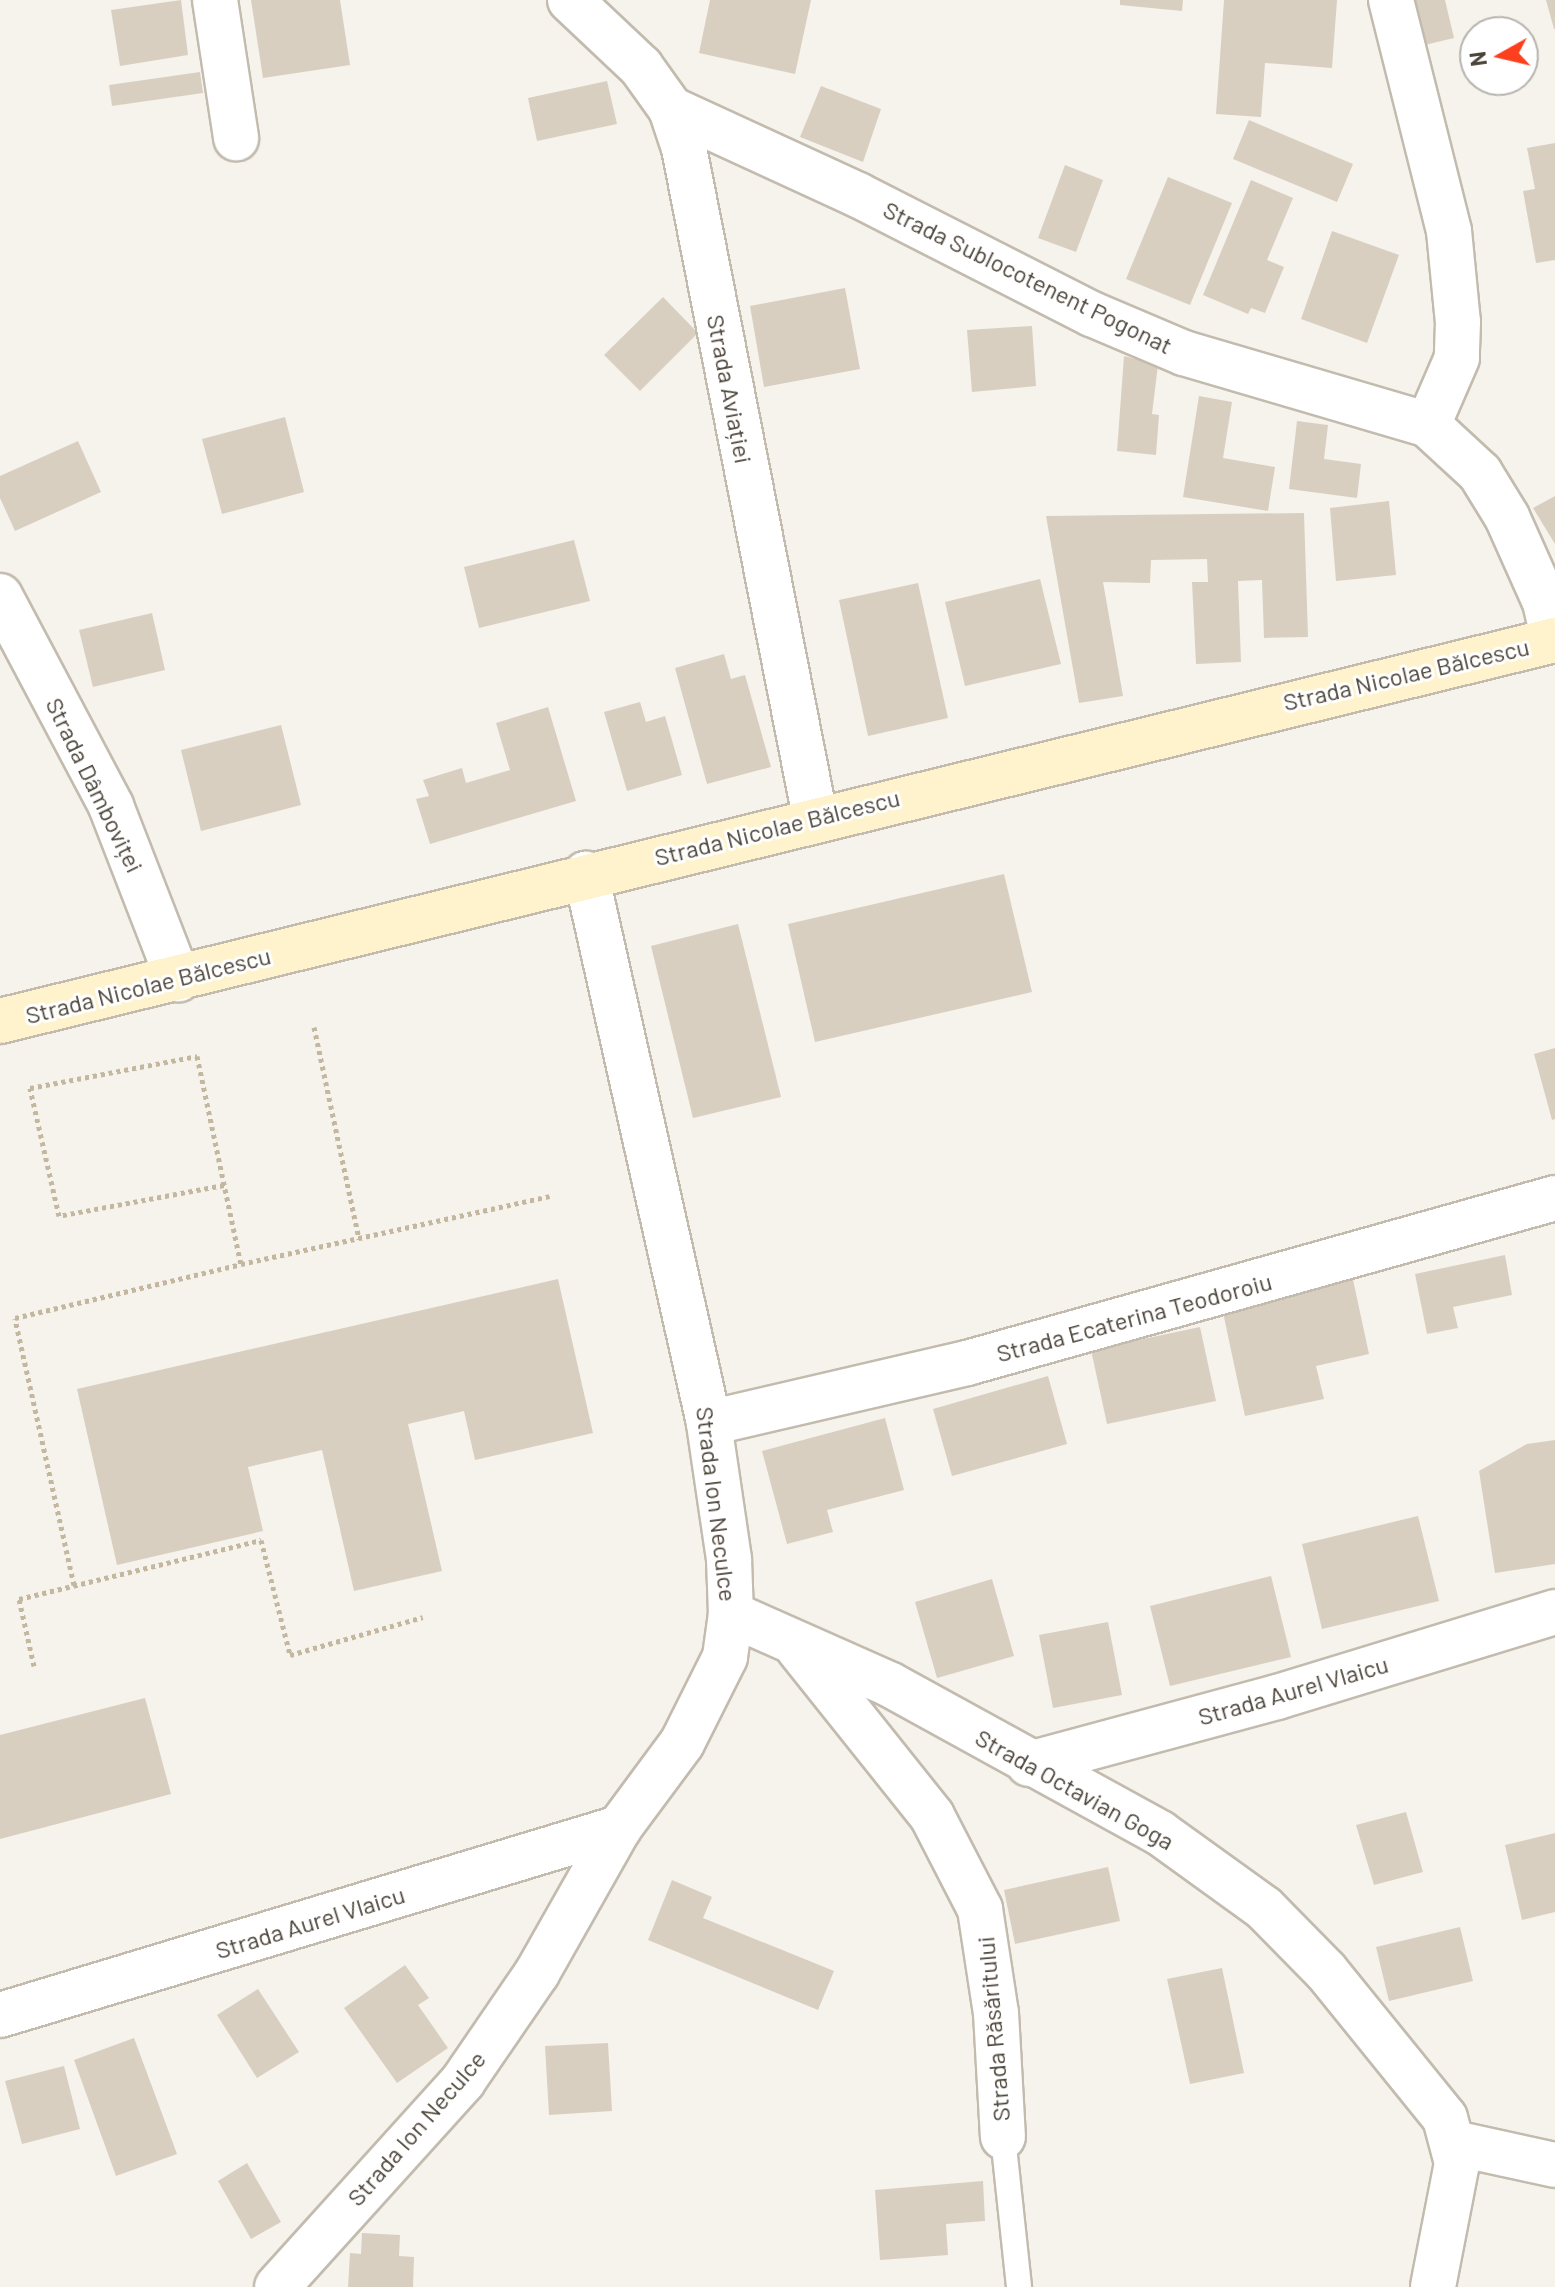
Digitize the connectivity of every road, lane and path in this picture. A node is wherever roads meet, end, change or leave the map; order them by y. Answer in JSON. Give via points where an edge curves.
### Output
{"nodes":[{"id":1,"x":215,"y":0,"type":"edge"},
{"id":2,"x":570,"y":0,"type":"edge"},
{"id":3,"x":1391,"y":0,"type":"edge"},
{"id":4,"x":671,"y":109,"type":"junction"},
{"id":5,"x":236,"y":138,"type":"dead end"},
{"id":6,"x":1428,"y":425,"type":"junction"},
{"id":7,"x":0,"y":596,"type":"edge"},
{"id":8,"x":1554,"y":640,"type":"edge"},
{"id":9,"x":815,"y":817,"type":"junction"},
{"id":10,"x":586,"y":874,"type":"junction"},
{"id":11,"x":178,"y":979,"type":"junction"},
{"id":12,"x":0,"y":1021,"type":"edge"},
{"id":13,"x":314,"y":1027,"type":"dead end"},
{"id":14,"x":224,"y":1185,"type":"junction"},
{"id":15,"x":550,"y":1196,"type":"dead end"},
{"id":16,"x":1555,"y":1198,"type":"edge"},
{"id":17,"x":359,"y":1239,"type":"junction"},
{"id":18,"x":241,"y":1264,"type":"junction"},
{"id":19,"x":709,"y":1423,"type":"junction"},
{"id":20,"x":74,"y":1585,"type":"junction"},
{"id":21,"x":1555,"y":1612,"type":"edge"},
{"id":22,"x":731,"y":1614,"type":"junction"},
{"id":23,"x":423,"y":1617,"type":"dead end"},
{"id":24,"x":792,"y":1640,"type":"junction"},
{"id":25,"x":34,"y":1666,"type":"dead end"},
{"id":26,"x":1029,"y":1764,"type":"junction"},
{"id":27,"x":619,"y":1828,"type":"junction"},
{"id":28,"x":0,"y":2015,"type":"edge"},
{"id":29,"x":1003,"y":2137,"type":"joint"},
{"id":30,"x":1454,"y":2143,"type":"junction"},
{"id":31,"x":1555,"y":2165,"type":"edge"},
{"id":32,"x":277,"y":2287,"type":"edge"},
{"id":33,"x":1019,"y":2287,"type":"edge"},
{"id":34,"x":1433,"y":2287,"type":"edge"}],
"edges":[{"from":1,"to":5,"type":"street"},
{"from":2,"to":4,"type":"street","name":"Strada Aviației","via":[[641,67]]},
{"from":3,"to":6,"type":"street","via":[[1449,231],[1458,322],[1457,358]]},
{"from":4,"to":6,"type":"street","name":"Strada Sublocotenent Pogonat","via":[[858,195],[1092,314],[1184,353]]},
{"from":4,"to":9,"type":"street","name":"Strada Aviației","via":[[695,201]]},
{"from":6,"to":8,"type":"street","name":"Strada Sublocotenent Pogonat","via":[[1480,473],[1507,517],[1545,602]]},
{"from":7,"to":11,"type":"street","name":"Strada Dâmboviței","via":[[111,806]]},
{"from":8,"to":9,"type":"main road","name":"Strada Nicolae Bălcescu"},
{"from":9,"to":10,"type":"main road","name":"Strada Nicolae Bălcescu"},
{"from":10,"to":11,"type":"main road","name":"Strada Nicolae Bălcescu"},
{"from":10,"to":19,"type":"street","name":"Strada Ion Neculce"},
{"from":11,"to":12,"type":"main road","name":"Strada Nicolae Bălcescu"},
{"from":13,"to":17,"type":"path"},
{"from":14,"to":14,"type":"path","via":[[197,1056],[30,1088],[59,1216]]},
{"from":14,"to":18,"type":"path"},
{"from":15,"to":17,"type":"path"},
{"from":16,"to":19,"type":"street","name":"Strada Ecaterina Teodoroiu","via":[[967,1363]]},
{"from":17,"to":18,"type":"path"},
{"from":18,"to":20,"type":"path","via":[[15,1318]]},
{"from":19,"to":22,"type":"street","name":"Strada Ion Neculce"},
{"from":20,"to":23,"type":"path","via":[[261,1540],[290,1655]]},
{"from":20,"to":25,"type":"path","via":[[19,1599]]},
{"from":21,"to":26,"type":"street","name":"Strada Aurel Vlaicu","via":[[1277,1697]]},
{"from":22,"to":24,"type":"street","name":"Strada Octavian Goga"},
{"from":22,"to":27,"type":"street","name":"Strada Ion Neculce","via":[[725,1657],[702,1707],[651,1790]]},
{"from":24,"to":26,"type":"street","name":"Strada Octavian Goga","via":[[889,1684]]},
{"from":24,"to":29,"type":"street","name":"Strada Răsăritului","via":[[932,1816],[980,1909],[996,2013]]},
{"from":26,"to":30,"type":"street","name":"Strada Octavian Goga","via":[[1160,1833],[1264,1908],[1326,1971],[1428,2094]]},
{"from":27,"to":28,"type":"street","name":"Strada Aurel Vlaicu"},
{"from":27,"to":32,"type":"street","name":"Strada Ion Neculce","via":[[537,1973],[463,2081]]},
{"from":29,"to":33,"type":"lane","name":"Strada Răsăritului"},
{"from":30,"to":31,"type":"street"},
{"from":30,"to":34,"type":"street","name":"Strada Octavian Goga","via":[[1457,2163]]}]}
